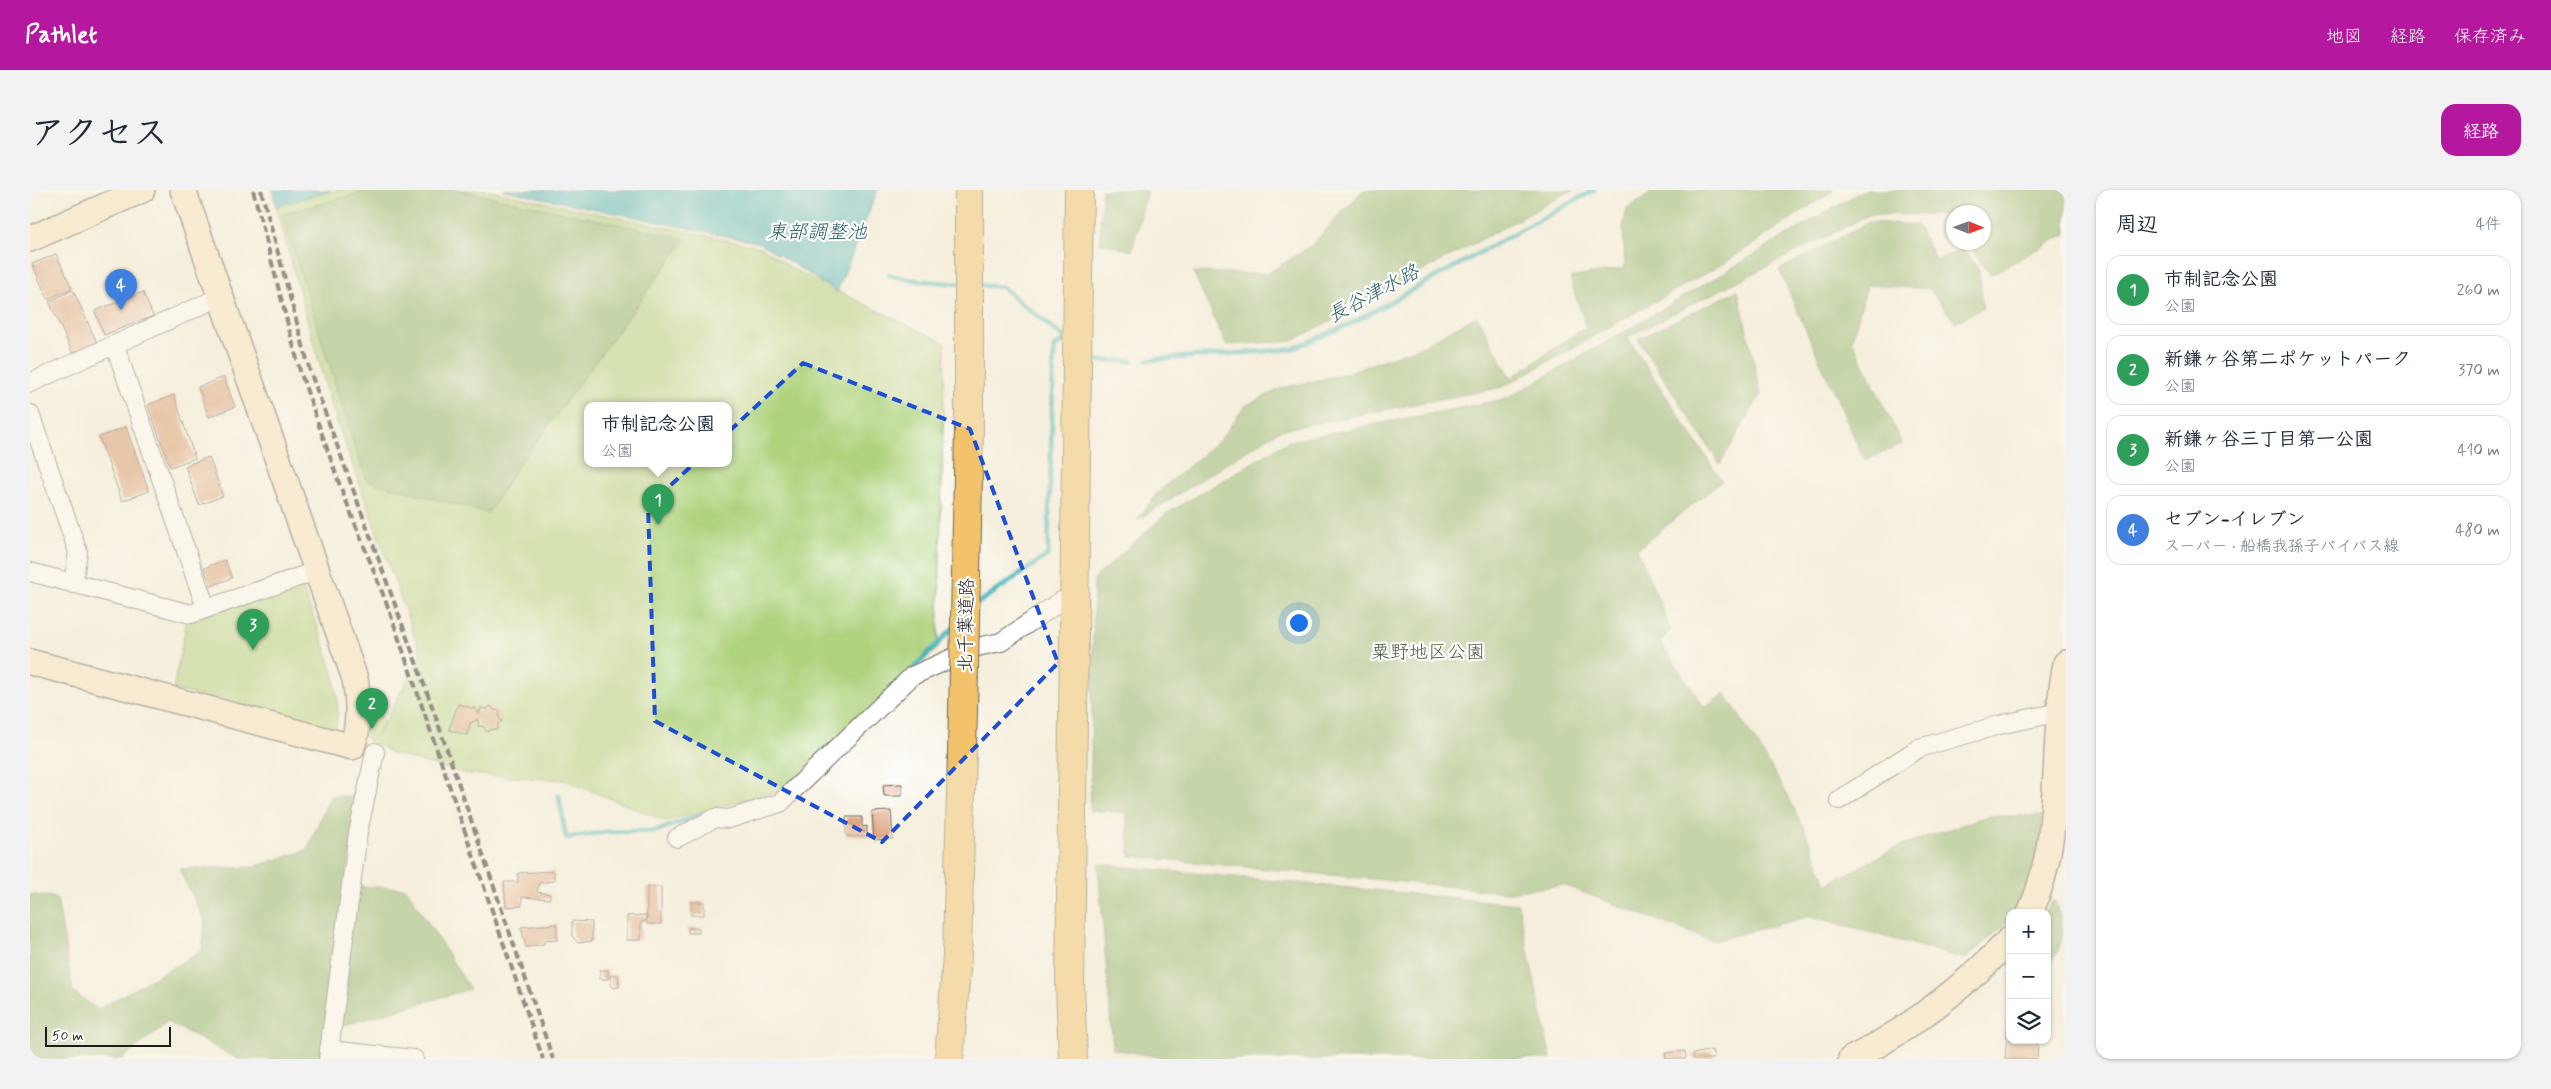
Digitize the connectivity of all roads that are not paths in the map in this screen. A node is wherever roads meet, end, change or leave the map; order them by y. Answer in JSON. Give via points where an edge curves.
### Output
{"nodes":[{"id":1,"x":142,"y":190,"type":"edge"},
{"id":2,"x":184,"y":190,"type":"edge"},
{"id":3,"x":969,"y":190,"type":"edge"},
{"id":4,"x":1079,"y":193,"type":"edge"},
{"id":5,"x":30,"y":239,"type":"edge"},
{"id":6,"x":222,"y":296,"type":"junction"},
{"id":7,"x":115,"y":346,"type":"junction"},
{"id":8,"x":30,"y":383,"type":"edge"},
{"id":9,"x":30,"y":414,"type":"edge"},
{"id":10,"x":319,"y":570,"type":"junction"},
{"id":11,"x":30,"y":572,"type":"edge"},
{"id":12,"x":73,"y":584,"type":"junction"},
{"id":13,"x":1061,"y":601,"type":"dead end"},
{"id":14,"x":206,"y":608,"type":"junction"},
{"id":15,"x":30,"y":662,"type":"edge"},
{"id":16,"x":2066,"y":663,"type":"edge"},
{"id":17,"x":2060,"y":712,"type":"junction"},
{"id":18,"x":371,"y":751,"type":"junction"},
{"id":19,"x":1839,"y":800,"type":"dead end"},
{"id":20,"x":678,"y":838,"type":"dead end"},
{"id":21,"x":2032,"y":909,"type":"edge"},
{"id":22,"x":2006,"y":943,"type":"edge"},
{"id":23,"x":328,"y":1054,"type":"edge"},
{"id":24,"x":414,"y":1059,"type":"edge"},
{"id":25,"x":949,"y":1059,"type":"edge"},
{"id":26,"x":1073,"y":1059,"type":"edge"},
{"id":27,"x":1851,"y":1059,"type":"edge"}],
"edges":[{"from":1,"to":5,"type":"street"},
{"from":2,"to":6,"type":"street"},
{"from":3,"to":25,"type":"highway","name":"北千葉道路","bridge":true,"via":[[964,670],[957,956]]},
{"from":4,"to":26,"type":"highway","via":[[1070,985]]},
{"from":6,"to":7,"type":"street"},
{"from":6,"to":10,"type":"street"},
{"from":7,"to":8,"type":"street"},
{"from":7,"to":14,"type":"street"},
{"from":9,"to":12,"type":"street","via":[[78,552]]},
{"from":10,"to":14,"type":"street"},
{"from":10,"to":18,"type":"street","via":[[355,679],[359,723]]},
{"from":11,"to":12,"type":"street"},
{"from":12,"to":14,"type":"street","via":[[191,614]]},
{"from":13,"to":20,"type":"street","via":[[1002,642],[977,647],[912,676],[780,804],[729,819],[715,818]]},
{"from":15,"to":18,"type":"street"},
{"from":16,"to":17,"type":"street"},
{"from":17,"to":19,"type":"street","via":[[1999,724],[1919,748]]},
{"from":17,"to":21,"type":"street","via":[[2052,839],[2042,887]]},
{"from":18,"to":23,"type":"street"},
{"from":22,"to":27,"type":"street","via":[[1984,966],[1907,1025]]},
{"from":23,"to":24,"type":"street"}]}
